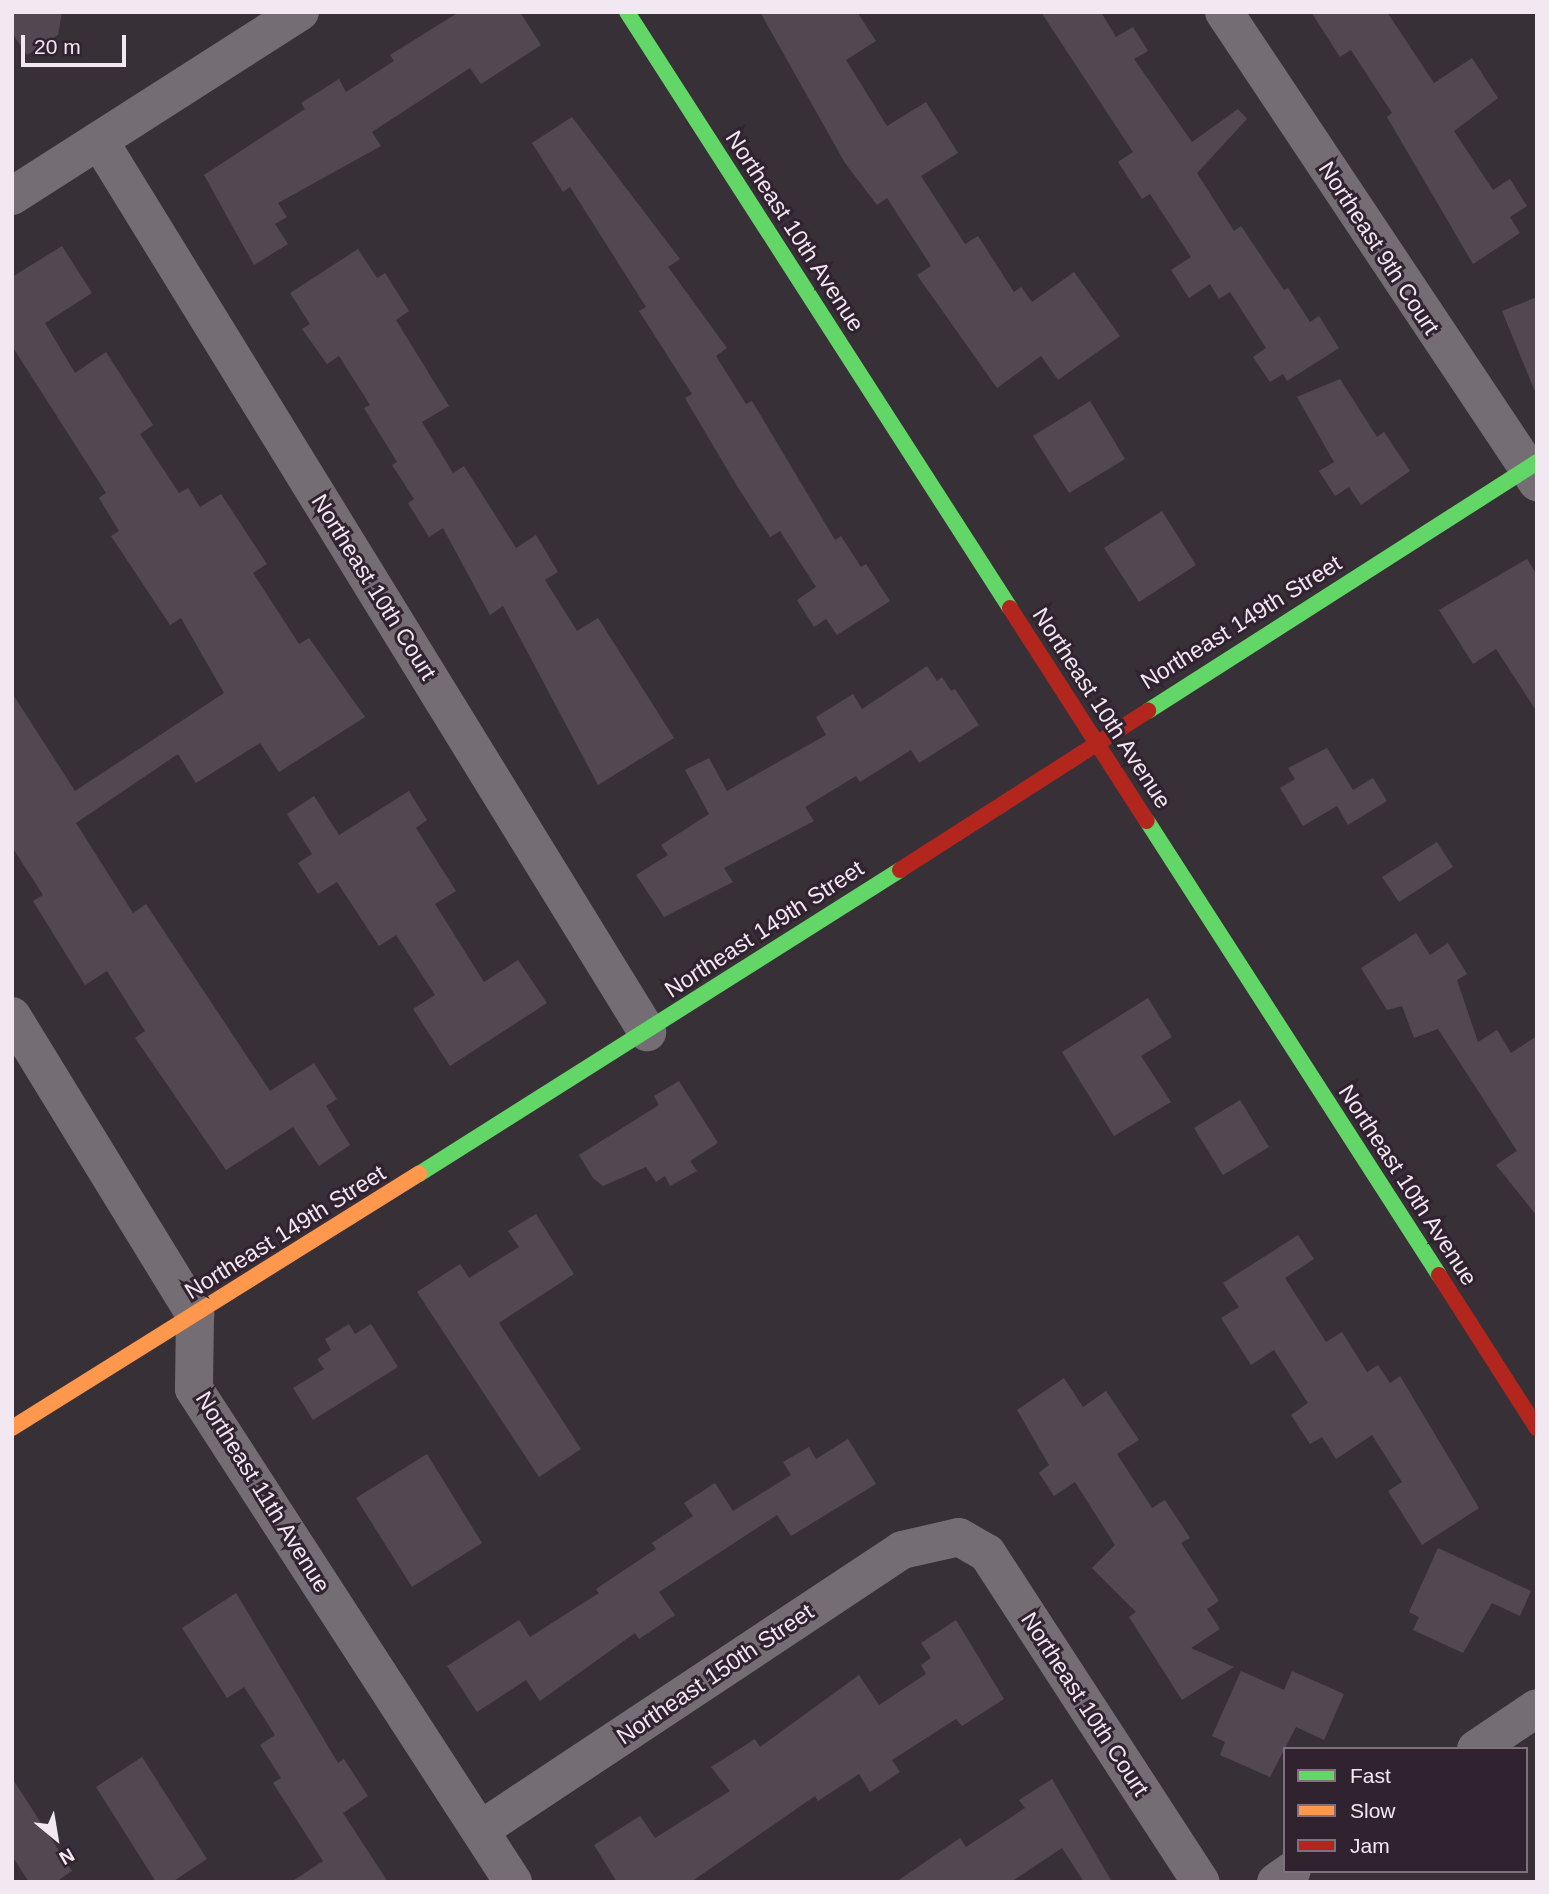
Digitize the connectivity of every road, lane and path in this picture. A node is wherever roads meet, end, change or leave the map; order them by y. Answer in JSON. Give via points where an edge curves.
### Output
{"nodes":[{"id":1,"x":300,"y":12,"type":"edge"},
{"id":2,"x":627,"y":12,"type":"edge"},
{"id":3,"x":1224,"y":12,"type":"edge"},
{"id":4,"x":100,"y":142,"type":"junction"},
{"id":5,"x":12,"y":196,"type":"edge"},
{"id":6,"x":1533,"y":471,"type":"edge"},
{"id":7,"x":1096,"y":740,"type":"junction"},
{"id":8,"x":12,"y":1016,"type":"edge"},
{"id":9,"x":647,"y":1032,"type":"junction"},
{"id":10,"x":195,"y":1315,"type":"junction"},
{"id":11,"x":12,"y":1428,"type":"edge"},
{"id":12,"x":1537,"y":1428,"type":"edge"},
{"id":13,"x":959,"y":1536,"type":"joint"},
{"id":14,"x":1537,"y":1709,"type":"edge"},
{"id":15,"x":1479,"y":1747,"type":"edge"},
{"id":16,"x":480,"y":1830,"type":"junction"},
{"id":17,"x":513,"y":1882,"type":"edge"},
{"id":18,"x":1201,"y":1882,"type":"edge"}],
"edges":[{"from":1,"to":4,"type":"street"},
{"from":2,"to":7,"type":"street","name":"Northeast 10th Avenue"},
{"from":3,"to":6,"type":"street","name":"Northeast 9th Court"},
{"from":4,"to":5,"type":"street"},
{"from":4,"to":9,"type":"street","name":"Northeast 10th Court"},
{"from":6,"to":7,"type":"street","name":"Northeast 149th Street"},
{"from":7,"to":9,"type":"street","name":"Northeast 149th Street"},
{"from":7,"to":12,"type":"street","name":"Northeast 10th Avenue"},
{"from":8,"to":10,"type":"street"},
{"from":9,"to":10,"type":"street","name":"Northeast 149th Street"},
{"from":10,"to":11,"type":"street","name":"Northeast 149th Street"},
{"from":10,"to":16,"type":"street","name":"Northeast 11th Avenue","via":[[194,1389]]},
{"from":13,"to":16,"type":"street","name":"Northeast 150th Street","via":[[902,1550]]},
{"from":13,"to":18,"type":"street","name":"Northeast 10th Court","via":[[987,1553]]},
{"from":14,"to":15,"type":"street"},
{"from":16,"to":17,"type":"street","name":"Northeast 11th Avenue"}]}
